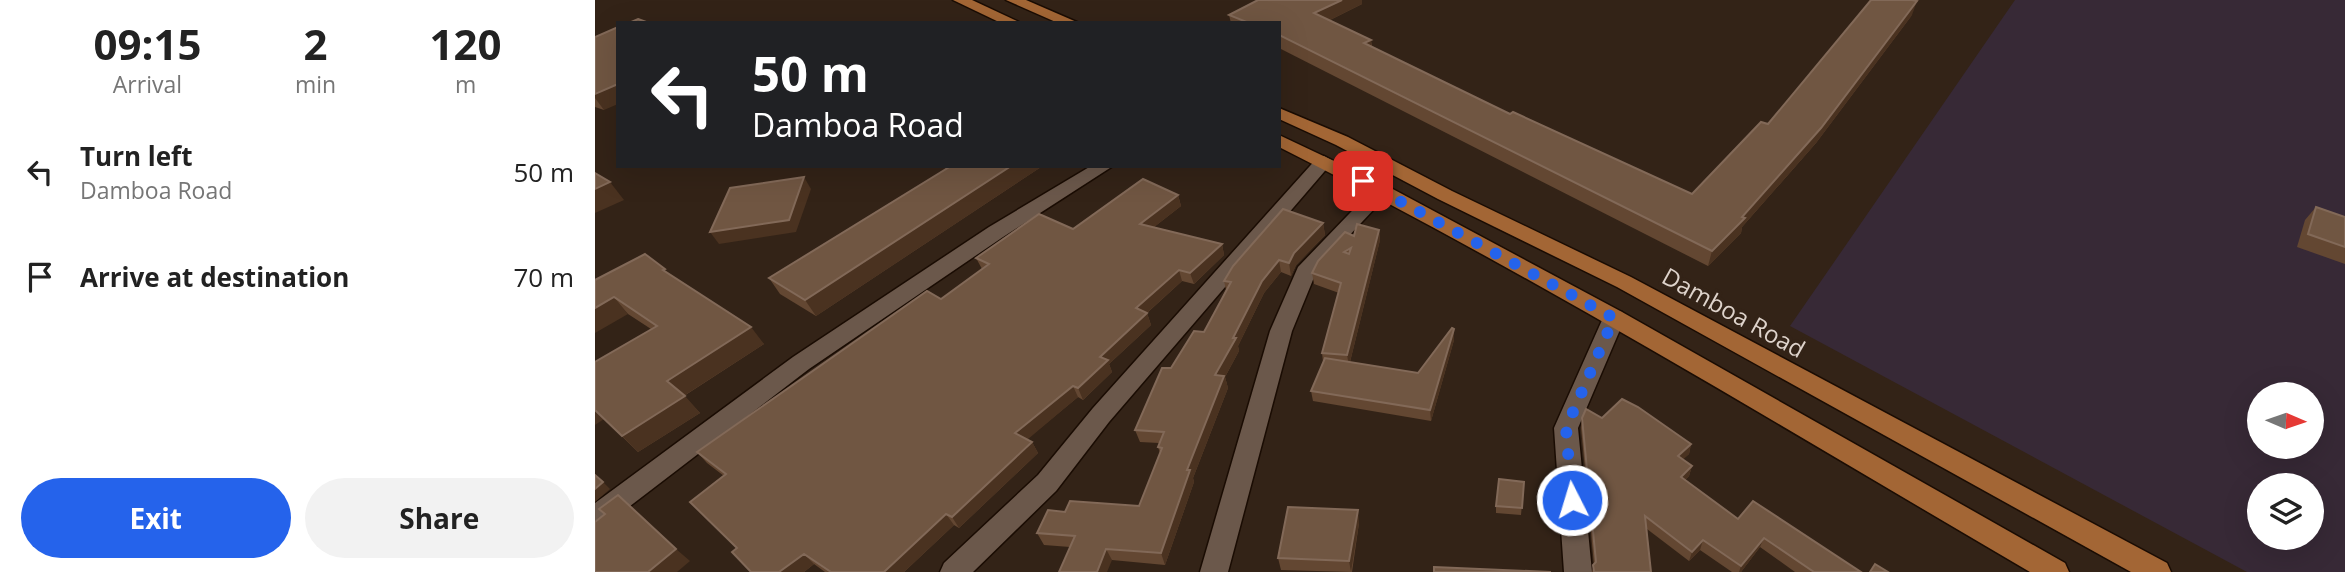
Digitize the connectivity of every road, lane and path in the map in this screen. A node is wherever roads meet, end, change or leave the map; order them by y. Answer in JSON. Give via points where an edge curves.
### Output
{"nodes":[{"id":1,"x":960,"y":0,"type":"edge"},
{"id":2,"x":1013,"y":0,"type":"edge"},
{"id":3,"x":1009,"y":21,"type":"edge"},
{"id":4,"x":1067,"y":21,"type":"edge"},
{"id":5,"x":1281,"y":114,"type":"edge"},
{"id":6,"x":1281,"y":141,"type":"edge"},
{"id":7,"x":1324,"y":161,"type":"junction"},
{"id":8,"x":1101,"y":168,"type":"edge"},
{"id":9,"x":1382,"y":191,"type":"junction"},
{"id":10,"x":1614,"y":318,"type":"junction"},
{"id":11,"x":595,"y":518,"type":"edge"},
{"id":12,"x":954,"y":572,"type":"edge"},
{"id":13,"x":1214,"y":572,"type":"edge"},
{"id":14,"x":1578,"y":572,"type":"edge"},
{"id":15,"x":2055,"y":572,"type":"edge"},
{"id":16,"x":2157,"y":572,"type":"edge"}],
"edges":[{"from":1,"to":3,"type":"main road"},
{"from":2,"to":4,"type":"main road"},
{"from":5,"to":16,"type":"main road","name":"Damboa Road","via":[[1624,282]]},
{"from":6,"to":7,"type":"main road"},
{"from":7,"to":9,"type":"main road"},
{"from":7,"to":12,"type":"street","via":[[1047,483]]},
{"from":8,"to":11,"type":"street","via":[[801,363]]},
{"from":9,"to":10,"type":"main road"},
{"from":9,"to":13,"type":"street","via":[[1308,267],[1281,331]]},
{"from":10,"to":14,"type":"street","via":[[1566,428]]},
{"from":10,"to":15,"type":"main road"}]}
